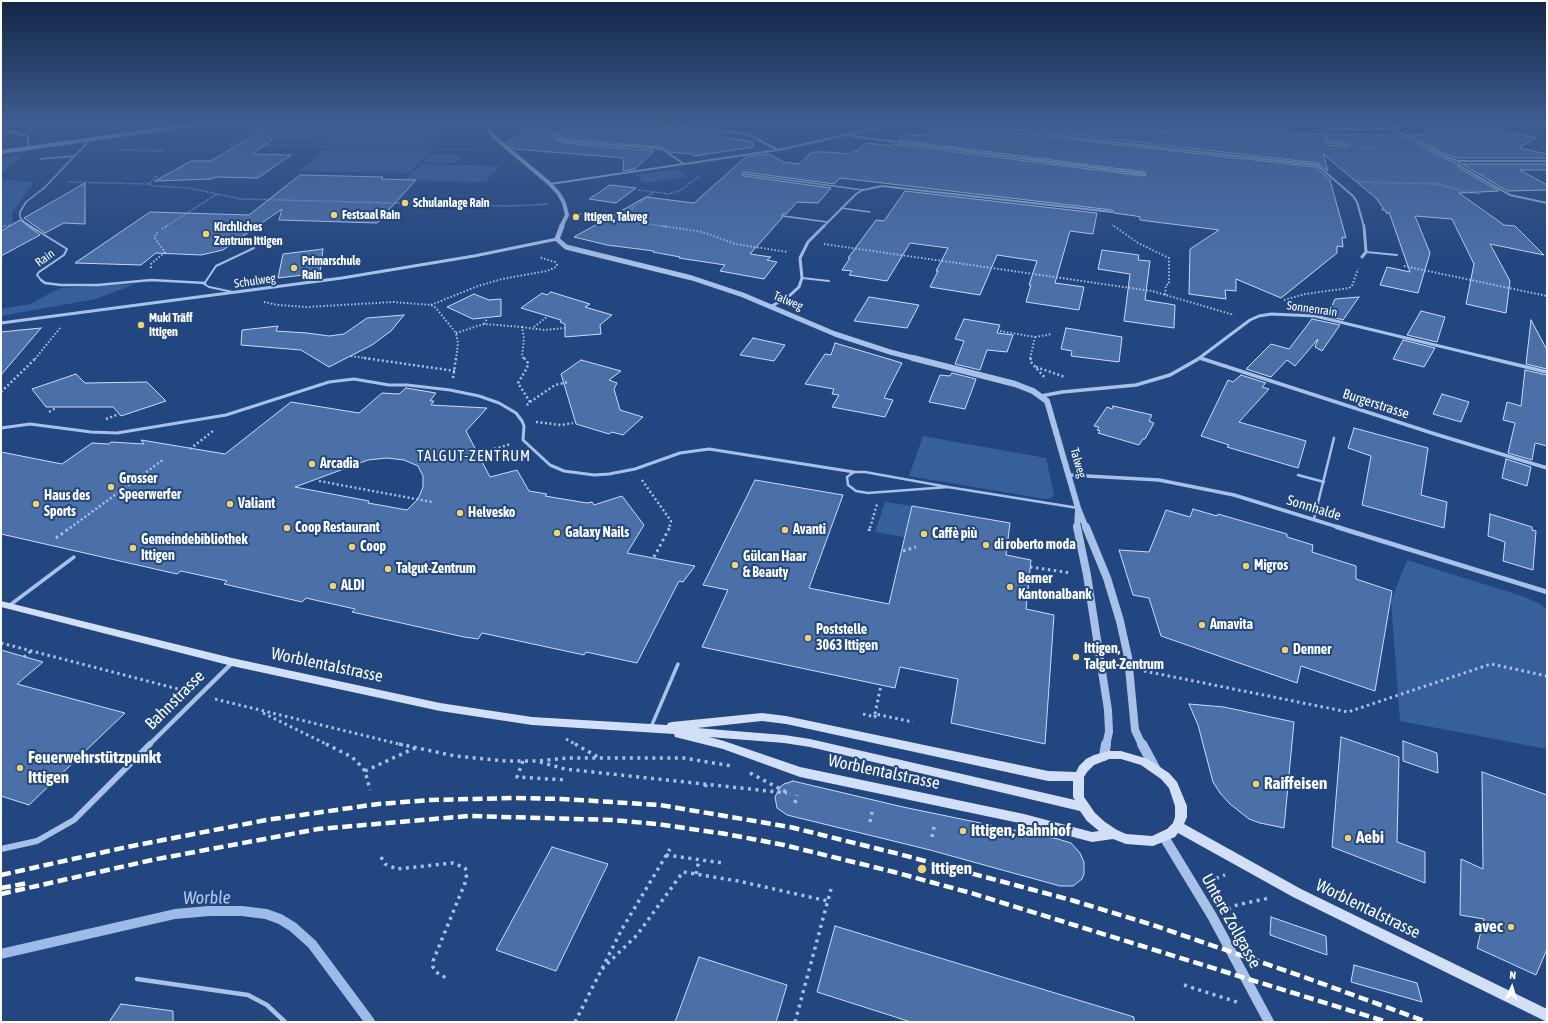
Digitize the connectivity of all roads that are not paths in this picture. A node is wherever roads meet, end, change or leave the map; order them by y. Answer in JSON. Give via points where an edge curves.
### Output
{"nodes":[{"id":1,"x":60,"y":172,"type":"edge"},
{"id":2,"x":535,"y":172,"type":"edge"},
{"id":3,"x":636,"y":172,"type":"edge"},
{"id":4,"x":1126,"y":172,"type":"edge"},
{"id":5,"x":1327,"y":172,"type":"edge"},
{"id":6,"x":1470,"y":172,"type":"edge"},
{"id":7,"x":744,"y":174,"type":"dead end"},
{"id":8,"x":1144,"y":174,"type":"dead end"},
{"id":9,"x":550,"y":184,"type":"junction"},
{"id":10,"x":864,"y":190,"type":"junction"},
{"id":11,"x":1547,"y":203,"type":"edge"},
{"id":12,"x":841,"y":208,"type":"junction"},
{"id":13,"x":870,"y":212,"type":"dead end"},
{"id":14,"x":1112,"y":212,"type":"road end"},
{"id":15,"x":783,"y":216,"type":"dead end"},
{"id":16,"x":827,"y":222,"type":"junction"},
{"id":17,"x":557,"y":239,"type":"junction"},
{"id":18,"x":254,"y":248,"type":"dead end"},
{"id":19,"x":1366,"y":252,"type":"junction"},
{"id":20,"x":1397,"y":256,"type":"dead end"},
{"id":21,"x":1362,"y":257,"type":"road end"},
{"id":22,"x":802,"y":278,"type":"junction"},
{"id":23,"x":41,"y":280,"type":"joint"},
{"id":24,"x":829,"y":281,"type":"dead end"},
{"id":25,"x":205,"y":283,"type":"junction"},
{"id":26,"x":235,"y":292,"type":"junction"},
{"id":27,"x":770,"y":307,"type":"junction"},
{"id":28,"x":1,"y":323,"type":"edge"},
{"id":29,"x":1200,"y":358,"type":"junction"},
{"id":30,"x":1547,"y":372,"type":"edge"},
{"id":31,"x":1041,"y":396,"type":"junction"},
{"id":32,"x":1,"y":428,"type":"edge"},
{"id":33,"x":1334,"y":438,"type":"dead end"},
{"id":34,"x":1547,"y":468,"type":"edge"},
{"id":35,"x":854,"y":472,"type":"junction"},
{"id":36,"x":1069,"y":475,"type":"junction"},
{"id":37,"x":1298,"y":475,"type":"dead end"},
{"id":38,"x":1324,"y":482,"type":"junction"},
{"id":39,"x":948,"y":487,"type":"junction"},
{"id":40,"x":1078,"y":508,"type":"junction"},
{"id":41,"x":1314,"y":520,"type":"junction"},
{"id":42,"x":74,"y":557,"type":"dead end"},
{"id":43,"x":1547,"y":592,"type":"edge"},
{"id":44,"x":5,"y":605,"type":"edge"},
{"id":45,"x":232,"y":662,"type":"junction"},
{"id":46,"x":678,"y":664,"type":"dead end"},
{"id":47,"x":651,"y":728,"type":"junction"},
{"id":48,"x":1104,"y":756,"type":"junction"},
{"id":49,"x":1155,"y":768,"type":"junction"},
{"id":50,"x":1079,"y":777,"type":"junction"},
{"id":51,"x":1084,"y":807,"type":"junction"},
{"id":52,"x":1177,"y":826,"type":"junction"},
{"id":53,"x":1113,"y":834,"type":"junction"},
{"id":54,"x":1164,"y":837,"type":"junction"},
{"id":55,"x":1,"y":849,"type":"edge"},
{"id":56,"x":137,"y":979,"type":"dead end"},
{"id":57,"x":1547,"y":1016,"type":"edge"},
{"id":58,"x":285,"y":1022,"type":"edge"},
{"id":59,"x":1268,"y":1022,"type":"edge"}],
"edges":[{"from":1,"to":23,"type":"lane","name":"Rain","via":[[26,202],[20,212],[24,222],[68,249],[64,255],[37,275]]},
{"from":2,"to":9,"type":"street"},
{"from":3,"to":9,"type":"street"},
{"from":4,"to":8,"type":"street"},
{"from":5,"to":19,"type":"street","via":[[1357,202],[1363,220]]},
{"from":6,"to":11,"type":"street","via":[[1510,195]]},
{"from":7,"to":10,"type":"lane"},
{"from":9,"to":17,"type":"street","via":[[564,203],[567,215]]},
{"from":10,"to":12,"type":"street"},
{"from":10,"to":14,"type":"street","via":[[899,186]]},
{"from":12,"to":13,"type":"lane"},
{"from":12,"to":16,"type":"street"},
{"from":15,"to":16,"type":"lane"},
{"from":16,"to":22,"type":"street","via":[[808,242],[801,254]]},
{"from":17,"to":26,"type":"street","name":"Schulweg","via":[[474,256]]},
{"from":17,"to":27,"type":"street","name":"Talweg","via":[[566,247],[692,278]]},
{"from":18,"to":25,"type":"lane","via":[[216,266]]},
{"from":19,"to":20,"type":"lane"},
{"from":19,"to":21,"type":"street"},
{"from":22,"to":24,"type":"lane"},
{"from":22,"to":27,"type":"street","via":[[795,292]]},
{"from":23,"to":25,"type":"street","name":"Rain","via":[[61,285],[98,285],[151,280]]},
{"from":25,"to":26,"type":"lane","name":"Rain","via":[[209,287]]},
{"from":26,"to":28,"type":"street","name":"Schulweg"},
{"from":27,"to":31,"type":"street","name":"Talweg","via":[[856,341],[1015,384]]},
{"from":29,"to":30,"type":"street","name":"Sonnenrain","via":[[1250,320],[1264,315],[1291,314],[1315,316]]},
{"from":29,"to":31,"type":"street","name":"Sonnenrain","via":[[1170,375],[1153,381],[1116,388]]},
{"from":29,"to":34,"type":"street","name":"Burgerstrasse"},
{"from":31,"to":36,"type":"street","name":"Talweg","via":[[1050,408]]},
{"from":32,"to":35,"type":"street","via":[[30,424],[117,433],[226,414],[347,379],[450,390],[490,399],[516,413],[524,426],[523,440],[550,465],[564,471],[601,475],[635,470],[680,453],[709,449]]},
{"from":33,"to":38,"type":"lane"},
{"from":35,"to":39,"type":"lane"},
{"from":35,"to":39,"type":"lane","via":[[847,477],[848,485],[862,492]]},
{"from":36,"to":40,"type":"street","name":"Talweg"},
{"from":36,"to":41,"type":"street","name":"Sonnhalde","via":[[1178,483],[1234,495]]},
{"from":37,"to":38,"type":"lane"},
{"from":38,"to":41,"type":"lane"},
{"from":39,"to":40,"type":"lane"},
{"from":40,"to":48,"type":"street","name":"Talweg","via":[[1077,531],[1108,710],[1109,732]]},
{"from":40,"to":49,"type":"street","name":"Talweg","via":[[1107,578],[1120,621],[1128,657],[1135,730]]},
{"from":41,"to":43,"type":"street","name":"Sonnhalde"},
{"from":42,"to":44,"type":"lane"},
{"from":44,"to":45,"type":"main road","name":"Worblentalstrasse"},
{"from":45,"to":47,"type":"main road","name":"Worblentalstrasse","via":[[440,707],[532,721]]},
{"from":45,"to":55,"type":"street","name":"Bahnstrasse","via":[[74,820],[48,836]]},
{"from":46,"to":47,"type":"lane"},
{"from":47,"to":50,"type":"main road","name":"Worblentalstrasse","via":[[762,718],[786,720],[1048,776]]},
{"from":47,"to":51,"type":"main road","name":"Worblentalstrasse","via":[[810,743]]},
{"from":47,"to":53,"type":"main road","name":"Worblentalstrasse","via":[[724,745],[800,772],[1024,819],[1092,837]]},
{"from":48,"to":49,"type":"main road","via":[[1120,755]]},
{"from":48,"to":50,"type":"main road","via":[[1090,762]]},
{"from":49,"to":52,"type":"main road","via":[[1173,785],[1178,796],[1181,817]]},
{"from":50,"to":51,"type":"main road","via":[[1079,797]]},
{"from":51,"to":53,"type":"main road","via":[[1096,822]]},
{"from":52,"to":54,"type":"main road"},
{"from":52,"to":57,"type":"main road","name":"Worblentalstrasse","via":[[1297,893]]},
{"from":53,"to":54,"type":"main road","via":[[1140,841],[1153,841]]},
{"from":54,"to":59,"type":"street","name":"Untere Zollgasse","via":[[1212,916]]},
{"from":56,"to":58,"type":"lane","via":[[248,995],[267,1005]]}]}
